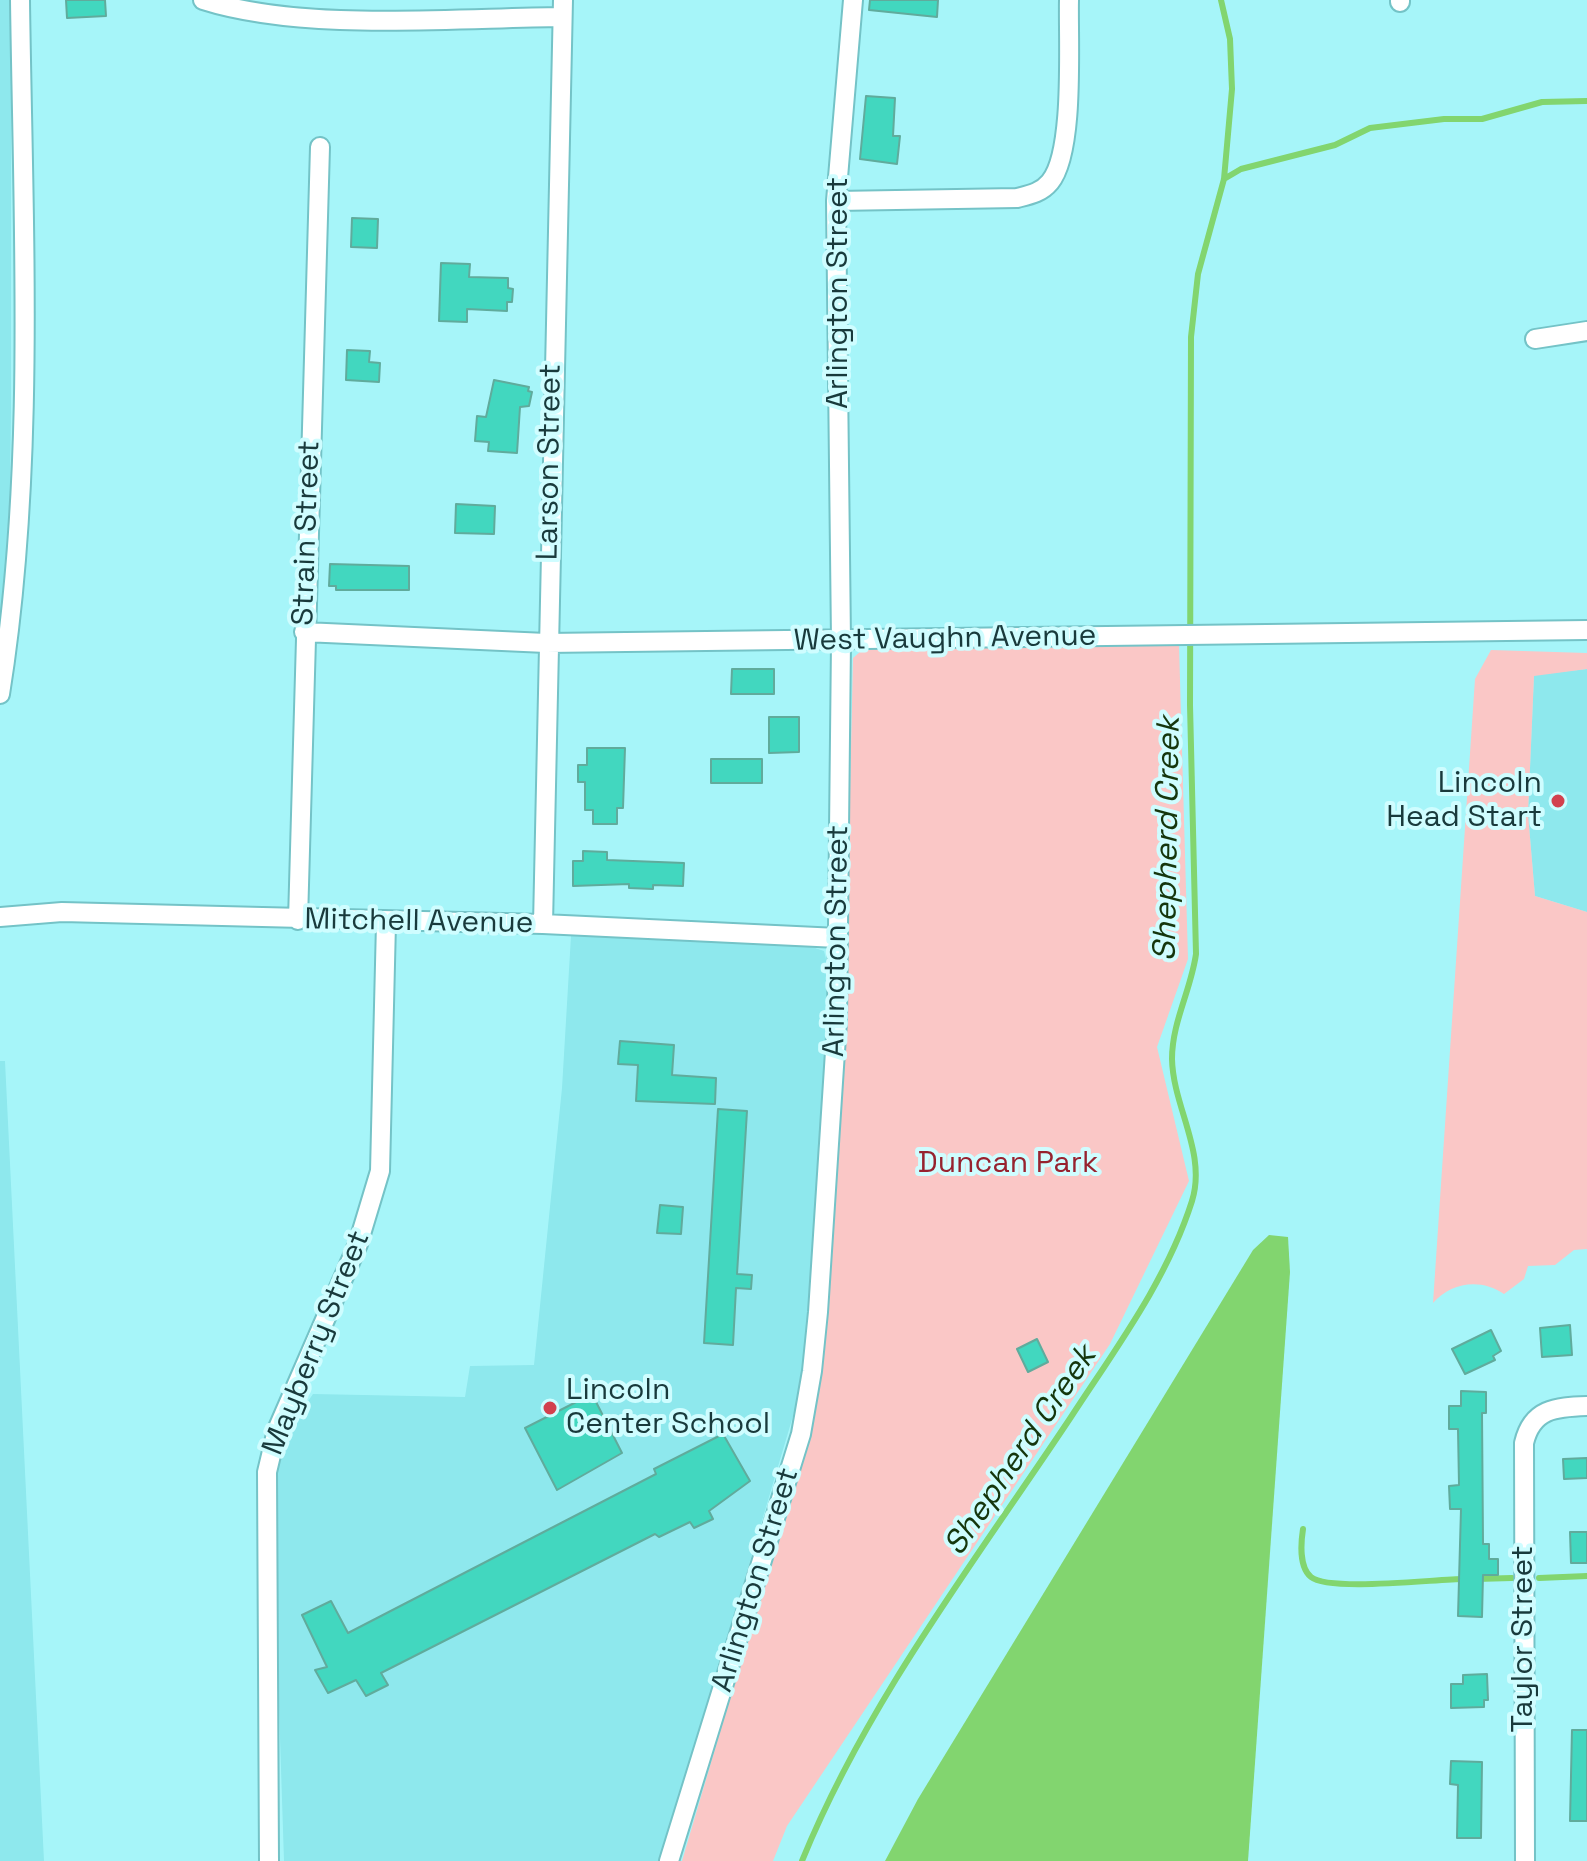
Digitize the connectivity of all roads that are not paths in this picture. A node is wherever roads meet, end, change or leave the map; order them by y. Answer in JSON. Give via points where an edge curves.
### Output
{"nodes":[{"id":1,"x":20,"y":0,"type":"edge"},
{"id":2,"x":203,"y":0,"type":"edge"},
{"id":3,"x":853,"y":0,"type":"edge"},
{"id":4,"x":1069,"y":0,"type":"edge"},
{"id":5,"x":562,"y":8,"type":"edge"},
{"id":6,"x":320,"y":147,"type":"dead end"},
{"id":7,"x":836,"y":201,"type":"junction"},
{"id":8,"x":1587,"y":331,"type":"edge"},
{"id":9,"x":1535,"y":339,"type":"dead end"},
{"id":10,"x":1587,"y":630,"type":"edge"},
{"id":11,"x":304,"y":632,"type":"junction"},
{"id":12,"x":841,"y":641,"type":"junction"},
{"id":13,"x":546,"y":643,"type":"junction"},
{"id":14,"x":0,"y":694,"type":"edge"},
{"id":15,"x":0,"y":917,"type":"edge"},
{"id":16,"x":298,"y":920,"type":"junction"},
{"id":17,"x":386,"y":923,"type":"junction"},
{"id":18,"x":543,"y":924,"type":"junction"},
{"id":19,"x":838,"y":938,"type":"junction"},
{"id":20,"x":1587,"y":1406,"type":"edge"},
{"id":21,"x":269,"y":1861,"type":"edge"},
{"id":22,"x":669,"y":1861,"type":"edge"},
{"id":23,"x":1525,"y":1861,"type":"edge"}],
"edges":[{"from":1,"to":14,"type":"street","via":[[20,462],[16,567]]},
{"from":2,"to":5,"type":"street","via":[[243,13],[362,19]]},
{"from":3,"to":7,"type":"street","name":"Arlington Street"},
{"from":4,"to":7,"type":"street","via":[[1066,130],[1051,182],[1017,198]]},
{"from":5,"to":13,"type":"street","name":"Larson Street"},
{"from":6,"to":11,"type":"street","name":"Strain Street"},
{"from":7,"to":12,"type":"street","name":"Arlington Street"},
{"from":8,"to":9,"type":"street"},
{"from":10,"to":12,"type":"street","name":"West Vaughn Avenue"},
{"from":11,"to":13,"type":"street","name":"West Vaughn Avenue"},
{"from":11,"to":16,"type":"street","name":"Strain Street"},
{"from":12,"to":13,"type":"street","name":"West Vaughn Avenue"},
{"from":12,"to":19,"type":"street","name":"Arlington Street"},
{"from":13,"to":18,"type":"street","name":"Larson Street"},
{"from":15,"to":16,"type":"street","name":"Mitchell Avenue","via":[[62,912]]},
{"from":16,"to":17,"type":"street","name":"Mitchell Avenue"},
{"from":17,"to":18,"type":"street","name":"Mitchell Avenue"},
{"from":17,"to":21,"type":"street","name":"Mayberry Street","via":[[380,1171],[358,1244],[277,1430],[267,1472]]},
{"from":18,"to":19,"type":"street","name":"Mitchell Avenue"},
{"from":19,"to":22,"type":"street","name":"Arlington Street","via":[[832,1105],[807,1406]]},
{"from":20,"to":23,"type":"street","name":"Taylor Street","via":[[1555,1407],[1534,1419],[1524,1443]]}]}
